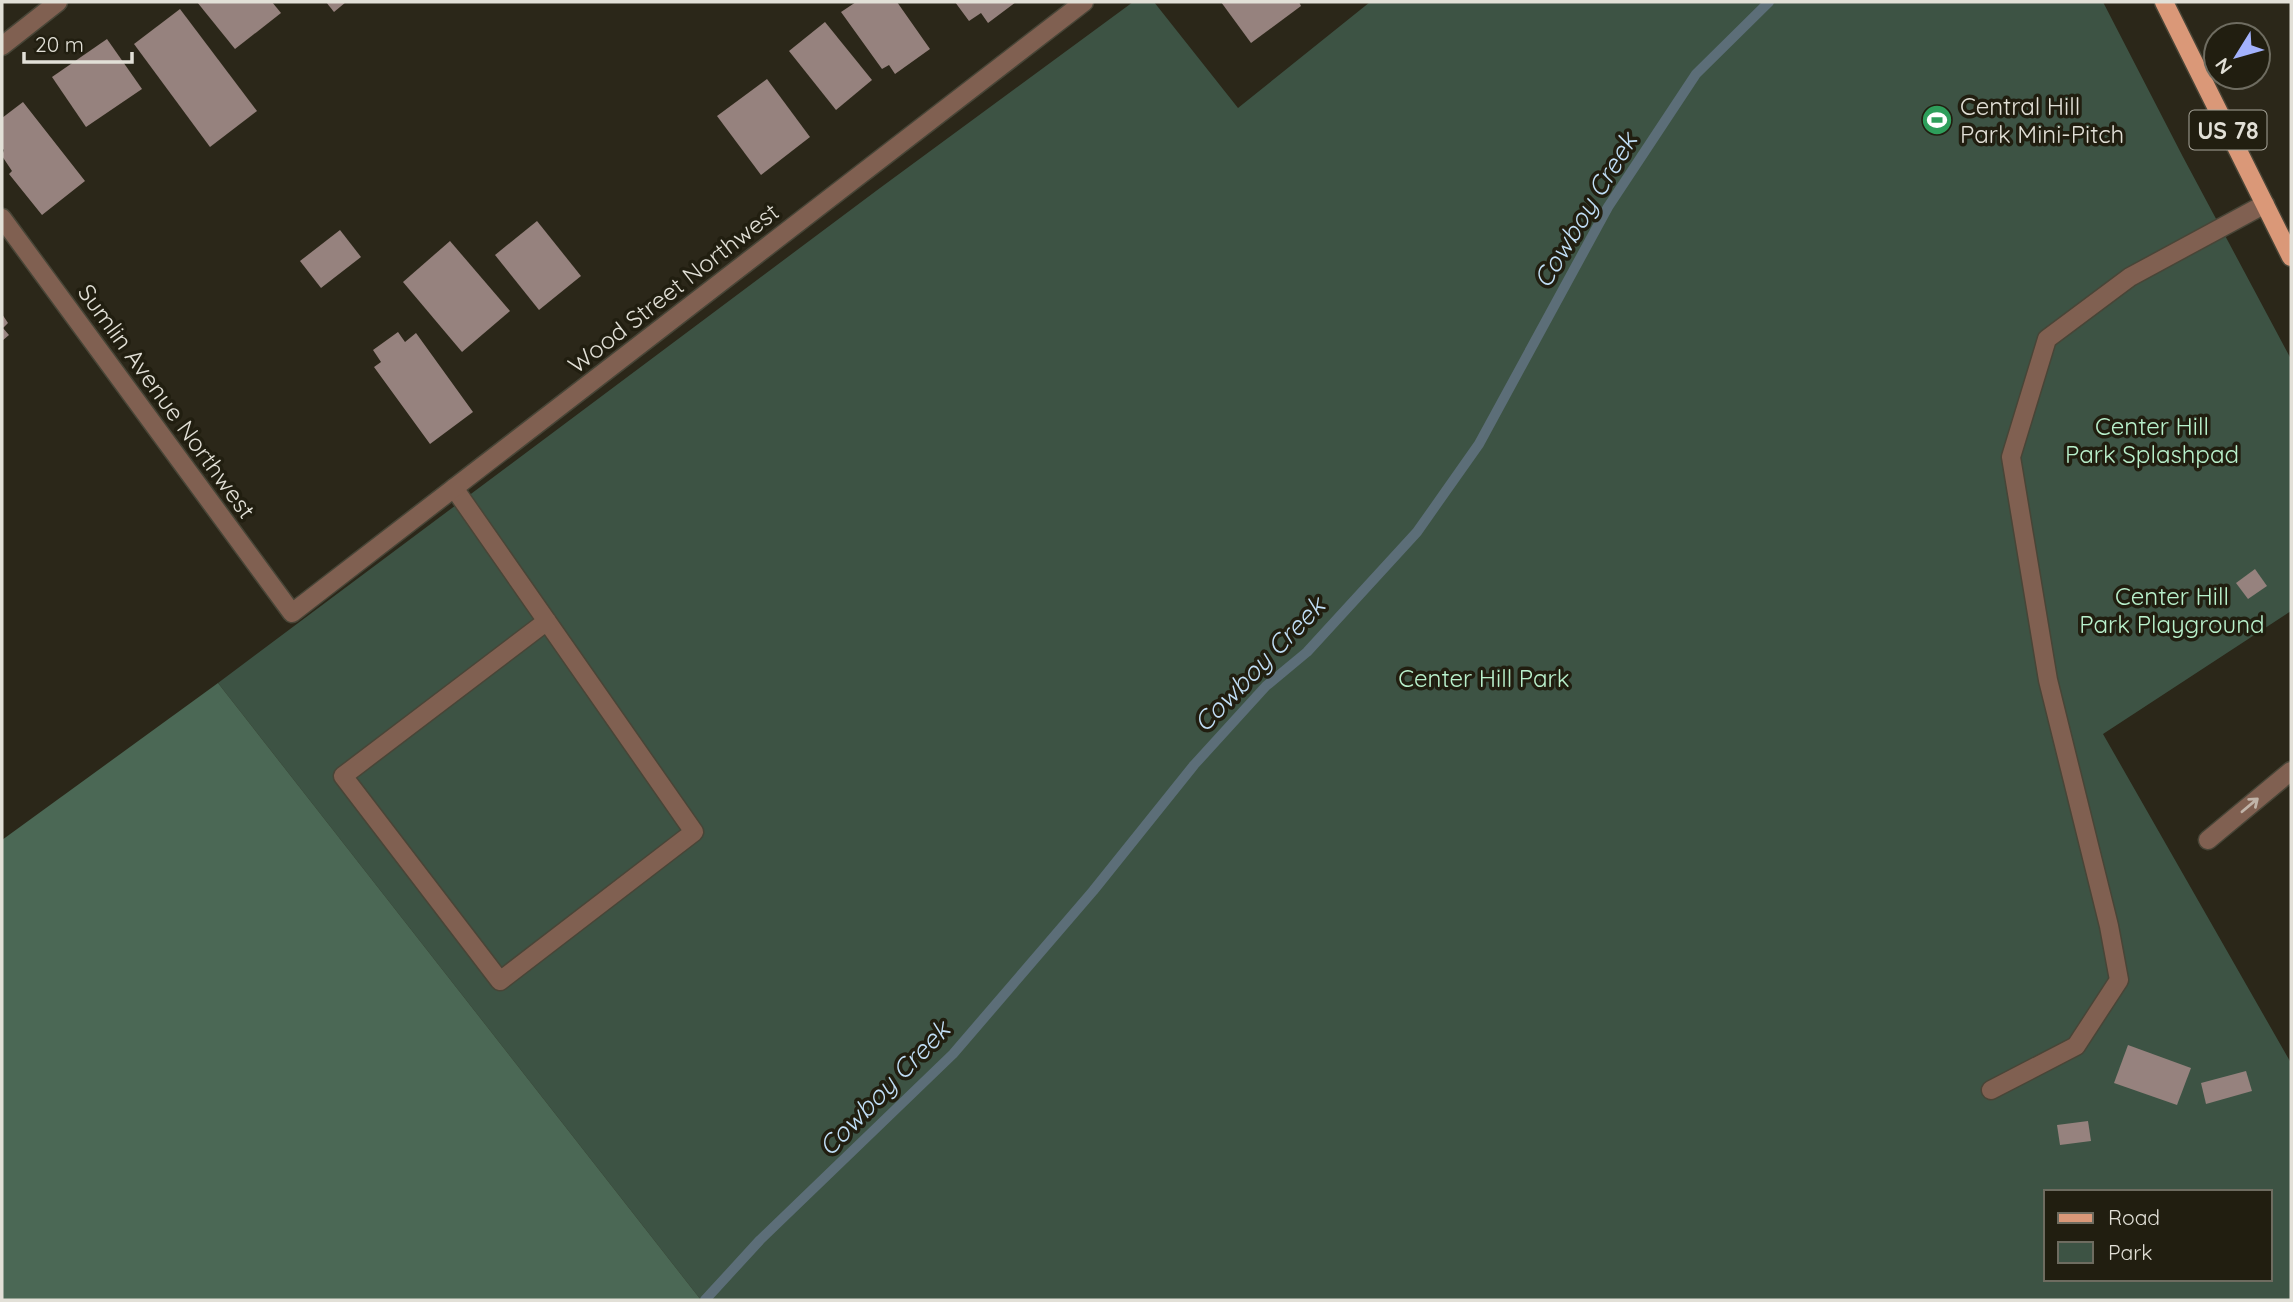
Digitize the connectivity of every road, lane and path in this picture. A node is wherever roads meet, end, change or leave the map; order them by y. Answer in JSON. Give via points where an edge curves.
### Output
{"nodes":[{"id":1,"x":58,"y":2,"type":"edge"},
{"id":2,"x":1084,"y":2,"type":"edge"},
{"id":3,"x":2164,"y":2,"type":"edge"},
{"id":4,"x":2,"y":46,"type":"edge"},
{"id":5,"x":2264,"y":204,"type":"junction"},
{"id":6,"x":2,"y":218,"type":"edge"},
{"id":7,"x":2291,"y":257,"type":"edge"},
{"id":8,"x":454,"y":488,"type":"junction"},
{"id":9,"x":292,"y":612,"type":"joint"},
{"id":10,"x":547,"y":621,"type":"junction"},
{"id":11,"x":2291,"y":771,"type":"edge"},
{"id":12,"x":2208,"y":840,"type":"dead end"},
{"id":13,"x":1991,"y":1090,"type":"dead end"}],
"edges":[{"from":1,"to":4,"type":"street"},
{"from":2,"to":8,"type":"street","name":"Wood Street Northwest"},
{"from":3,"to":5,"type":"main road","number":"US 78"},
{"from":5,"to":7,"type":"main road","number":"US 78"},
{"from":5,"to":13,"type":"street","via":[[2130,277],[2048,339],[2011,457],[2048,680],[2119,980],[2076,1046]]},
{"from":6,"to":9,"type":"street","name":"Sumlin Avenue Northwest"},
{"from":8,"to":9,"type":"street","name":"Wood Street Northwest"},
{"from":8,"to":10,"type":"street"},
{"from":10,"to":10,"type":"street","via":[[694,832],[500,981],[343,776]]},
{"from":12,"to":11,"type":"street","one_way":true}]}
